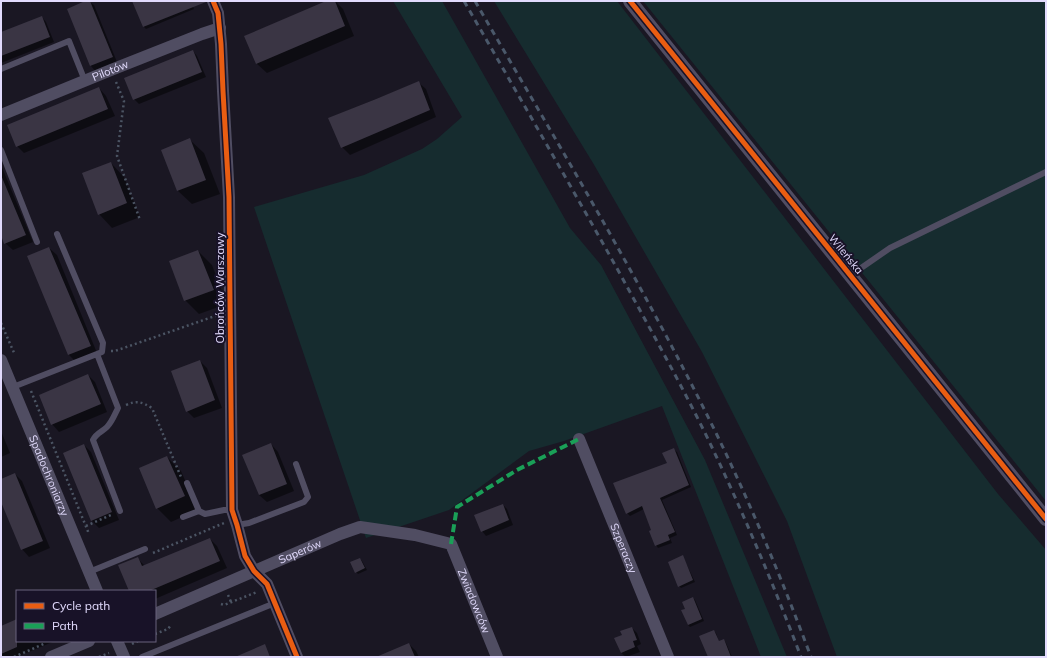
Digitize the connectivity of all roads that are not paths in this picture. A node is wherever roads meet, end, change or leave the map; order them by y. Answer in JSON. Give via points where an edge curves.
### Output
{"nodes":[{"id":1,"x":213,"y":1,"type":"edge"},
{"id":2,"x":630,"y":1,"type":"edge"},
{"id":3,"x":220,"y":28,"type":"junction"},
{"id":4,"x":1,"y":69,"type":"edge"},
{"id":5,"x":85,"y":80,"type":"junction"},
{"id":6,"x":1,"y":115,"type":"edge"},
{"id":7,"x":1,"y":150,"type":"edge"},
{"id":8,"x":1046,"y":172,"type":"edge"},
{"id":9,"x":57,"y":234,"type":"dead end"},
{"id":10,"x":37,"y":242,"type":"dead end"},
{"id":11,"x":851,"y":275,"type":"junction"},
{"id":12,"x":99,"y":353,"type":"junction"},
{"id":13,"x":1,"y":360,"type":"edge"},
{"id":14,"x":13,"y":388,"type":"junction"},
{"id":15,"x":579,"y":439,"type":"dead end"},
{"id":16,"x":296,"y":464,"type":"dead end"},
{"id":17,"x":187,"y":483,"type":"road end"},
{"id":18,"x":232,"y":510,"type":"junction"},
{"id":19,"x":120,"y":511,"type":"road end"},
{"id":20,"x":199,"y":511,"type":"junction"},
{"id":21,"x":183,"y":517,"type":"dead end"},
{"id":22,"x":1046,"y":520,"type":"edge"},
{"id":23,"x":232,"y":523,"type":"junction"},
{"id":24,"x":451,"y":544,"type":"joint"},
{"id":25,"x":145,"y":548,"type":"road end"},
{"id":26,"x":254,"y":571,"type":"junction"},
{"id":27,"x":89,"y":572,"type":"junction"},
{"id":28,"x":97,"y":590,"type":"edge"},
{"id":29,"x":275,"y":603,"type":"junction"},
{"id":30,"x":156,"y":614,"type":"edge"},
{"id":31,"x":87,"y":642,"type":"edge"},
{"id":32,"x":117,"y":642,"type":"edge"},
{"id":33,"x":51,"y":657,"type":"edge"},
{"id":34,"x":124,"y":657,"type":"edge"},
{"id":35,"x":142,"y":657,"type":"edge"},
{"id":36,"x":297,"y":657,"type":"edge"},
{"id":37,"x":498,"y":657,"type":"edge"},
{"id":38,"x":668,"y":657,"type":"edge"}],
"edges":[{"from":1,"to":3,"type":"street","name":"Obrońców Warszawy"},
{"from":2,"to":11,"type":"street","name":"Wileńska"},
{"from":3,"to":5,"type":"street","name":"Pilotów"},
{"from":3,"to":18,"type":"street","name":"Obrońców Warszawy","via":[[229,198]]},
{"from":4,"to":5,"type":"lane","via":[[69,41]]},
{"from":5,"to":6,"type":"street","name":"Pilotów"},
{"from":7,"to":10,"type":"lane"},
{"from":8,"to":11,"type":"lane","via":[[890,248]]},
{"from":9,"to":12,"type":"lane","via":[[103,343]]},
{"from":11,"to":22,"type":"street","name":"Wileńska"},
{"from":12,"to":14,"type":"lane"},
{"from":12,"to":19,"type":"lane","via":[[118,408],[106,428],[95,435],[93,440]]},
{"from":13,"to":14,"type":"street","name":"Spadochroniarzy"},
{"from":14,"to":27,"type":"street","name":"Spadochroniarzy"},
{"from":15,"to":38,"type":"street","name":"Szperaczy"},
{"from":16,"to":23,"type":"lane","via":[[308,497],[304,502],[249,523]]},
{"from":17,"to":20,"type":"lane"},
{"from":18,"to":20,"type":"lane","via":[[205,514]]},
{"from":18,"to":23,"type":"street","name":"Obrońców Warszawy"},
{"from":20,"to":21,"type":"lane"},
{"from":23,"to":26,"type":"street","name":"Obrońców Warszawy","via":[[244,556]]},
{"from":24,"to":26,"type":"street","name":"Saperów","via":[[415,535],[360,527]]},
{"from":24,"to":37,"type":"street","name":"Zwiadowców"},
{"from":25,"to":27,"type":"lane"},
{"from":26,"to":29,"type":"street","name":"Obrońców Warszawy","via":[[266,584]]},
{"from":26,"to":30,"type":"street","name":"Saperów"},
{"from":27,"to":28,"type":"street","name":"Spadochroniarzy"},
{"from":29,"to":35,"type":"lane"},
{"from":29,"to":36,"type":"street","name":"Obrońców Warszawy"},
{"from":31,"to":33,"type":"street"},
{"from":32,"to":34,"type":"street"}]}
